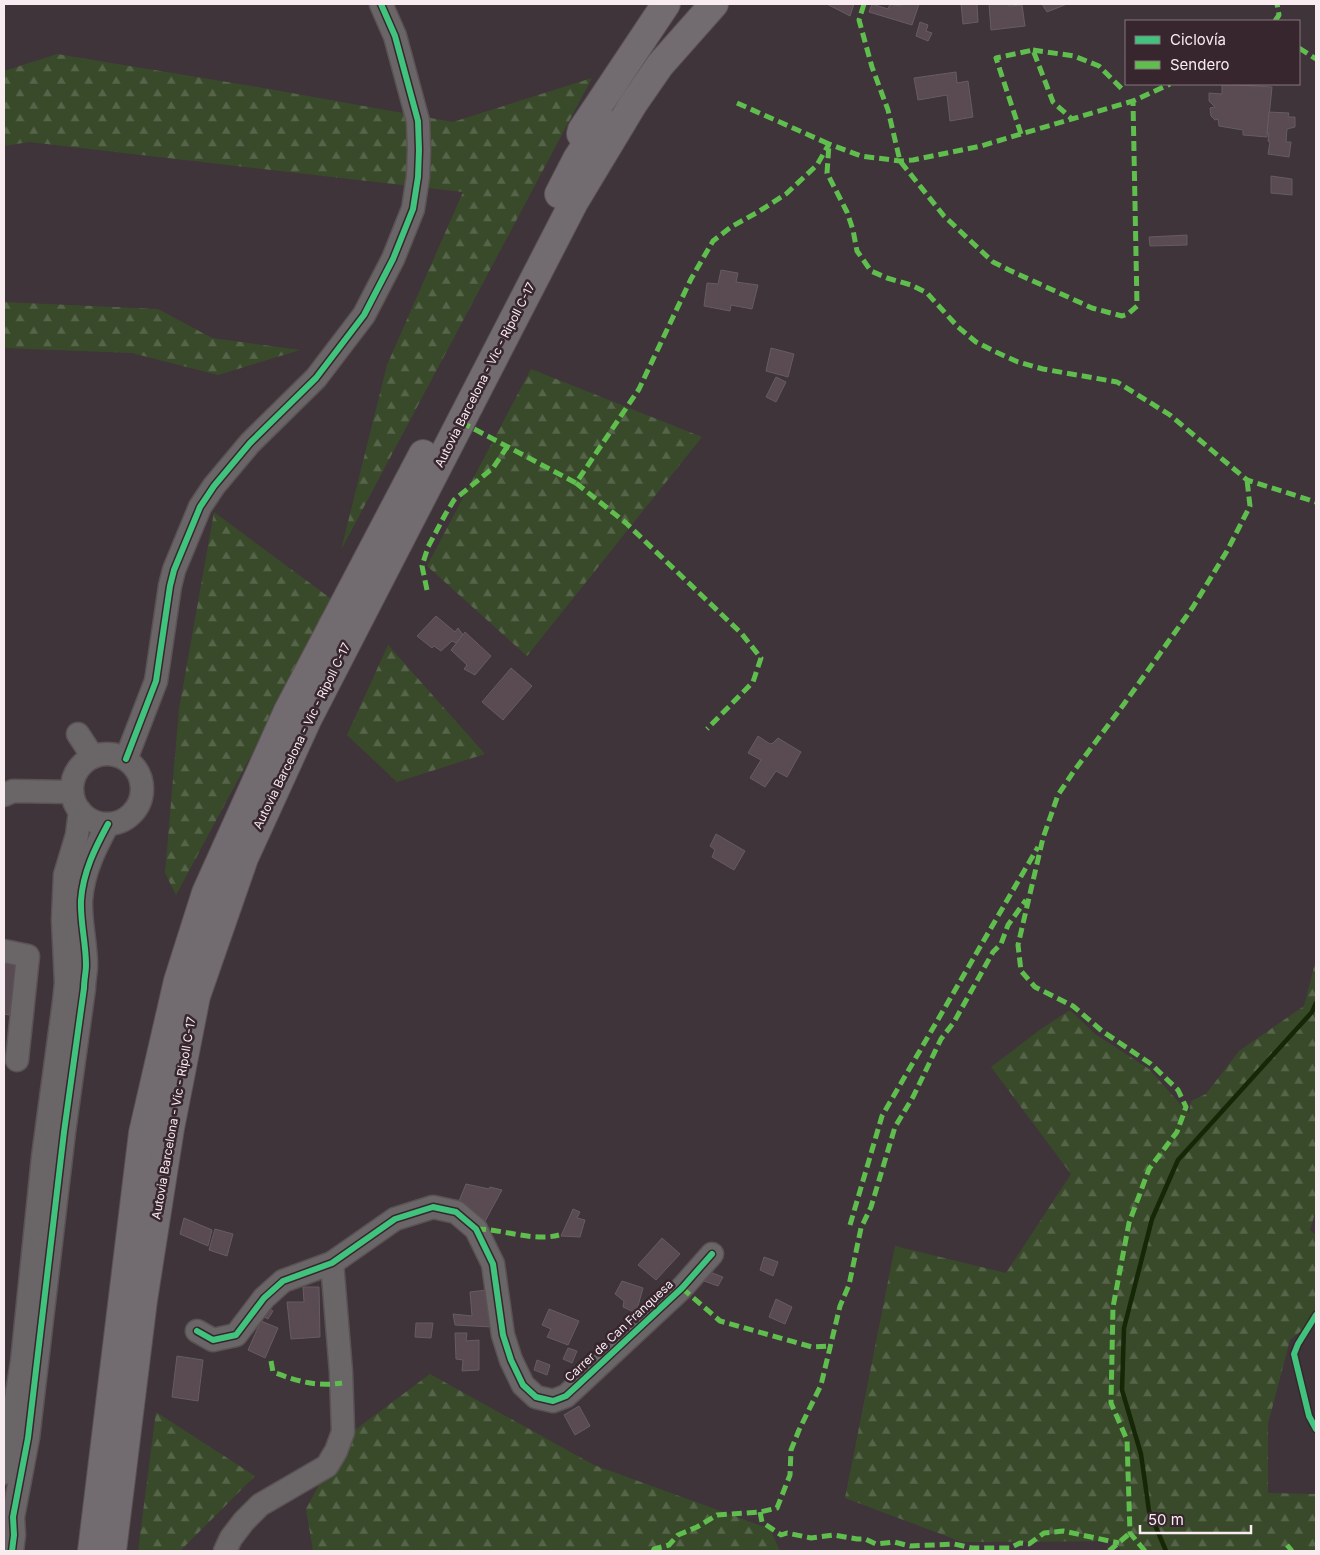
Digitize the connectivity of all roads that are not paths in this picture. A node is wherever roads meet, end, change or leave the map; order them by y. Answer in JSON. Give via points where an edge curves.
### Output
{"nodes":[{"id":1,"x":381,"y":4,"type":"edge"},
{"id":2,"x":666,"y":4,"type":"edge"},
{"id":3,"x":689,"y":4,"type":"edge"},
{"id":4,"x":714,"y":4,"type":"edge"},
{"id":5,"x":578,"y":159,"type":"junction"},
{"id":6,"x":78,"y":734,"type":"dead end"},
{"id":7,"x":93,"y":757,"type":"junction"},
{"id":8,"x":126,"y":759,"type":"junction"},
{"id":9,"x":4,"y":795,"type":"edge"},
{"id":10,"x":76,"y":802,"type":"junction"},
{"id":11,"x":108,"y":824,"type":"junction"},
{"id":12,"x":4,"y":951,"type":"edge"},
{"id":13,"x":17,"y":1060,"type":"dead end"},
{"id":14,"x":712,"y":1254,"type":"dead end"},
{"id":15,"x":332,"y":1263,"type":"junction"},
{"id":16,"x":197,"y":1331,"type":"dead end"},
{"id":17,"x":4,"y":1473,"type":"edge"},
{"id":18,"x":4,"y":1543,"type":"edge"},
{"id":19,"x":11,"y":1551,"type":"edge"},
{"id":20,"x":92,"y":1551,"type":"edge"},
{"id":21,"x":112,"y":1551,"type":"edge"},
{"id":22,"x":224,"y":1551,"type":"edge"}],
"edges":[{"from":1,"to":8,"type":"street","via":[[395,36],[418,121],[418,177],[413,209],[393,259],[364,315],[316,378],[250,443],[200,508],[174,570],[156,681]]},
{"from":2,"to":5,"type":"highway","via":[[582,130]]},
{"from":3,"to":5,"type":"highway","name":"Autovia Barcelona - Vic - Ripoll C-17","via":[[623,87]]},
{"from":4,"to":21,"type":"highway","name":"Autovia Barcelona - Vic - Ripoll C-17","via":[[660,65],[574,202],[307,720],[244,858],[196,996],[170,1128],[143,1300]]},
{"from":5,"to":20,"type":"highway","name":"Autovia Barcelona - Vic - Ripoll C-17","via":[[288,711],[206,893],[178,981],[143,1133]]},
{"from":6,"to":7,"type":"street"},
{"from":7,"to":8,"type":"street","via":[[110,754]]},
{"from":7,"to":10,"type":"street","via":[[81,765],[74,778]]},
{"from":8,"to":11,"type":"street","via":[[140,776],[141,798],[129,817]]},
{"from":9,"to":10,"type":"street","via":[[13,791]]},
{"from":10,"to":11,"type":"street","via":[[87,818]]},
{"from":10,"to":17,"type":"street","via":[[77,835],[65,875],[64,1002],[43,1156],[22,1362]]},
{"from":11,"to":19,"type":"street","via":[[91,856],[81,898],[86,964],[84,988]]},
{"from":12,"to":13,"type":"street","via":[[28,956]]},
{"from":14,"to":15,"type":"street","name":"Carrer de Can Franquesa","via":[[682,1288],[585,1379],[566,1396],[553,1401],[536,1397],[523,1386],[503,1335],[493,1264],[475,1226],[456,1212],[433,1207],[395,1219]]},
{"from":15,"to":16,"type":"street","name":"Carrer de Can Franquesa","via":[[284,1281],[264,1298],[236,1336],[214,1340]]},
{"from":15,"to":22,"type":"street","via":[[343,1432],[336,1452],[327,1466],[260,1505],[230,1538]]},
{"from":18,"to":19,"type":"street"}]}
